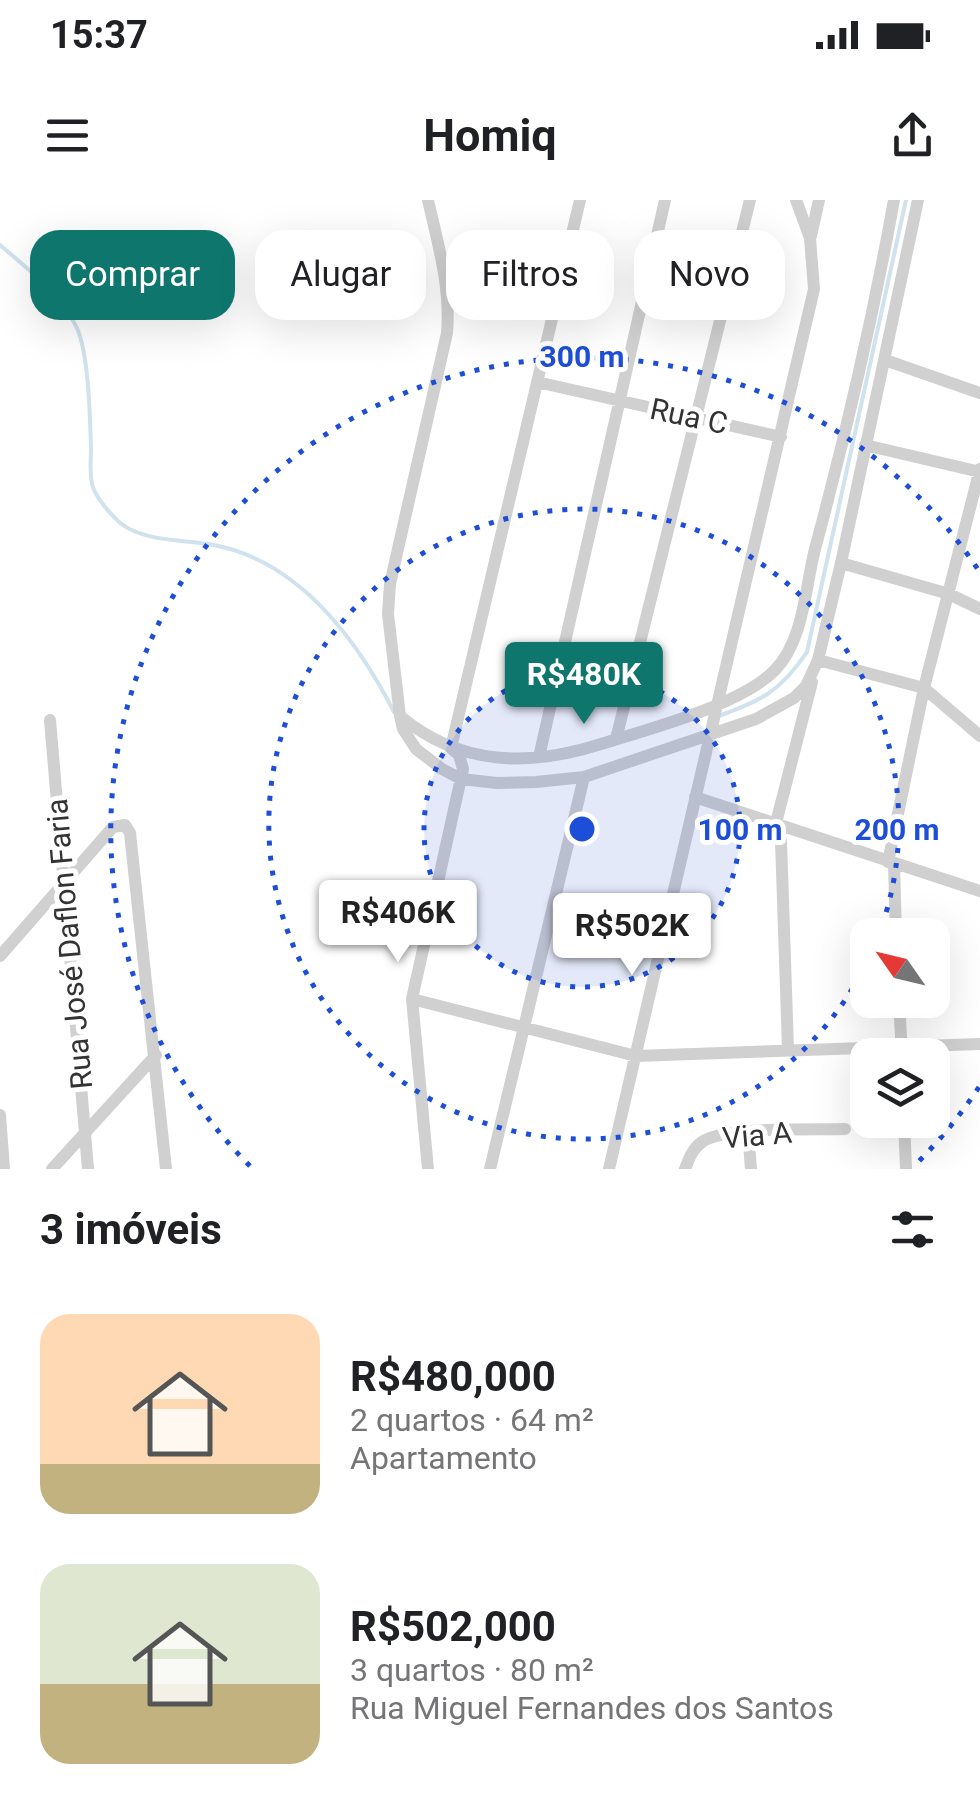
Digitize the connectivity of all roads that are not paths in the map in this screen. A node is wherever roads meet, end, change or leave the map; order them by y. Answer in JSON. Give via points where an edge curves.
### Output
{"nodes":[{"id":1,"x":428,"y":200,"type":"edge"},
{"id":2,"x":580,"y":200,"type":"edge"},
{"id":3,"x":665,"y":200,"type":"edge"},
{"id":4,"x":750,"y":200,"type":"edge"},
{"id":5,"x":796,"y":200,"type":"edge"},
{"id":6,"x":819,"y":200,"type":"edge"},
{"id":7,"x":894,"y":200,"type":"edge"},
{"id":8,"x":918,"y":200,"type":"edge"},
{"id":9,"x":810,"y":238,"type":"junction"},
{"id":10,"x":885,"y":360,"type":"junction"},
{"id":11,"x":537,"y":382,"type":"junction"},
{"id":12,"x":980,"y":393,"type":"edge"},
{"id":13,"x":620,"y":402,"type":"junction"},
{"id":14,"x":698,"y":418,"type":"junction"},
{"id":15,"x":781,"y":436,"type":"junction"},
{"id":16,"x":865,"y":445,"type":"junction"},
{"id":17,"x":980,"y":471,"type":"edge"},
{"id":18,"x":841,"y":564,"type":"junction"},
{"id":19,"x":949,"y":594,"type":"junction"},
{"id":20,"x":980,"y":609,"type":"edge"},
{"id":21,"x":818,"y":660,"type":"junction"},
{"id":22,"x":924,"y":688,"type":"junction"},
{"id":23,"x":715,"y":705,"type":"junction"},
{"id":24,"x":400,"y":716,"type":"junction"},
{"id":25,"x":50,"y":720,"type":"dead end"},
{"id":26,"x":709,"y":732,"type":"junction"},
{"id":27,"x":980,"y":736,"type":"edge"},
{"id":28,"x":616,"y":739,"type":"junction"},
{"id":29,"x":451,"y":748,"type":"junction"},
{"id":30,"x":538,"y":757,"type":"junction"},
{"id":31,"x":584,"y":776,"type":"junction"},
{"id":32,"x":461,"y":779,"type":"junction"},
{"id":33,"x":695,"y":797,"type":"junction"},
{"id":34,"x":776,"y":823,"type":"junction"},
{"id":35,"x":890,"y":863,"type":"junction"},
{"id":36,"x":65,"y":882,"type":"junction"},
{"id":37,"x":980,"y":891,"type":"edge"},
{"id":38,"x":895,"y":918,"type":"edge"},
{"id":39,"x":0,"y":956,"type":"edge"},
{"id":40,"x":412,"y":999,"type":"junction"},
{"id":41,"x":526,"y":1030,"type":"junction"},
{"id":42,"x":980,"y":1044,"type":"edge"},
{"id":43,"x":950,"y":1046,"type":"edge"},
{"id":44,"x":788,"y":1049,"type":"junction"},
{"id":45,"x":850,"y":1050,"type":"edge"},
{"id":46,"x":156,"y":1056,"type":"junction"},
{"id":47,"x":636,"y":1056,"type":"junction"},
{"id":48,"x":0,"y":1115,"type":"edge"},
{"id":49,"x":845,"y":1130,"type":"dead end"},
{"id":50,"x":748,"y":1132,"type":"junction"},
{"id":51,"x":85,"y":1133,"type":"junction"},
{"id":52,"x":905,"y":1138,"type":"edge"},
{"id":53,"x":4,"y":1169,"type":"edge"},
{"id":54,"x":52,"y":1169,"type":"edge"},
{"id":55,"x":88,"y":1169,"type":"edge"},
{"id":56,"x":166,"y":1169,"type":"edge"},
{"id":57,"x":428,"y":1169,"type":"edge"},
{"id":58,"x":490,"y":1169,"type":"edge"},
{"id":59,"x":608,"y":1169,"type":"edge"},
{"id":60,"x":685,"y":1169,"type":"edge"},
{"id":61,"x":751,"y":1169,"type":"edge"},
{"id":62,"x":906,"y":1169,"type":"edge"}],
"edges":[{"from":1,"to":24,"type":"street","via":[[448,292],[447,333],[390,584]]},
{"from":2,"to":11,"type":"street"},
{"from":3,"to":13,"type":"street"},
{"from":4,"to":14,"type":"street"},
{"from":5,"to":9,"type":"street"},
{"from":6,"to":9,"type":"street"},
{"from":7,"to":23,"type":"street","via":[[795,640],[762,681]]},
{"from":8,"to":10,"type":"street"},
{"from":9,"to":15,"type":"street","via":[[814,289]]},
{"from":10,"to":12,"type":"street"},
{"from":10,"to":16,"type":"street"},
{"from":11,"to":13,"type":"street","name":"Rua C"},
{"from":11,"to":29,"type":"street"},
{"from":13,"to":14,"type":"street","name":"Rua C"},
{"from":13,"to":30,"type":"street"},
{"from":14,"to":15,"type":"street","name":"Rua C"},
{"from":14,"to":28,"type":"street"},
{"from":15,"to":23,"type":"street"},
{"from":16,"to":17,"type":"street"},
{"from":16,"to":18,"type":"street"},
{"from":17,"to":19,"type":"street"},
{"from":18,"to":19,"type":"street"},
{"from":18,"to":21,"type":"street"},
{"from":19,"to":20,"type":"street"},
{"from":19,"to":22,"type":"street"},
{"from":21,"to":22,"type":"street"},
{"from":21,"to":26,"type":"street","via":[[794,698],[756,719]]},
{"from":21,"to":34,"type":"street"},
{"from":22,"to":27,"type":"street"},
{"from":22,"to":35,"type":"street"},
{"from":23,"to":26,"type":"street"},
{"from":23,"to":28,"type":"street"},
{"from":24,"to":29,"type":"street"},
{"from":24,"to":32,"type":"street","via":[[416,749]]},
{"from":25,"to":36,"type":"street","name":"Rua José Daflon Faria"},
{"from":26,"to":31,"type":"street"},
{"from":26,"to":33,"type":"street"},
{"from":28,"to":30,"type":"street"},
{"from":29,"to":30,"type":"street","via":[[486,758]]},
{"from":29,"to":32,"type":"street","via":[[461,761]]},
{"from":31,"to":32,"type":"street"},
{"from":31,"to":41,"type":"street"},
{"from":32,"to":40,"type":"street"},
{"from":33,"to":34,"type":"street"},
{"from":33,"to":47,"type":"street"},
{"from":34,"to":35,"type":"street"},
{"from":34,"to":44,"type":"street"},
{"from":35,"to":37,"type":"street"},
{"from":35,"to":38,"type":"street"},
{"from":36,"to":39,"type":"street"},
{"from":36,"to":46,"type":"street","via":[[112,827],[122,824],[130,833]]},
{"from":36,"to":51,"type":"street","name":"Rua José Daflon Faria"},
{"from":40,"to":41,"type":"street"},
{"from":40,"to":57,"type":"street"},
{"from":41,"to":47,"type":"street"},
{"from":41,"to":58,"type":"street"},
{"from":42,"to":43,"type":"street"},
{"from":44,"to":45,"type":"street"},
{"from":44,"to":47,"type":"street"},
{"from":46,"to":51,"type":"street"},
{"from":46,"to":56,"type":"street"},
{"from":47,"to":59,"type":"street"},
{"from":48,"to":53,"type":"street"},
{"from":49,"to":50,"type":"street","name":"Via A"},
{"from":50,"to":60,"type":"street","name":"Via A","via":[[701,1142]]},
{"from":50,"to":61,"type":"street"},
{"from":51,"to":54,"type":"street"},
{"from":51,"to":55,"type":"street","name":"Rua José Daflon Faria"},
{"from":52,"to":62,"type":"street"}]}
